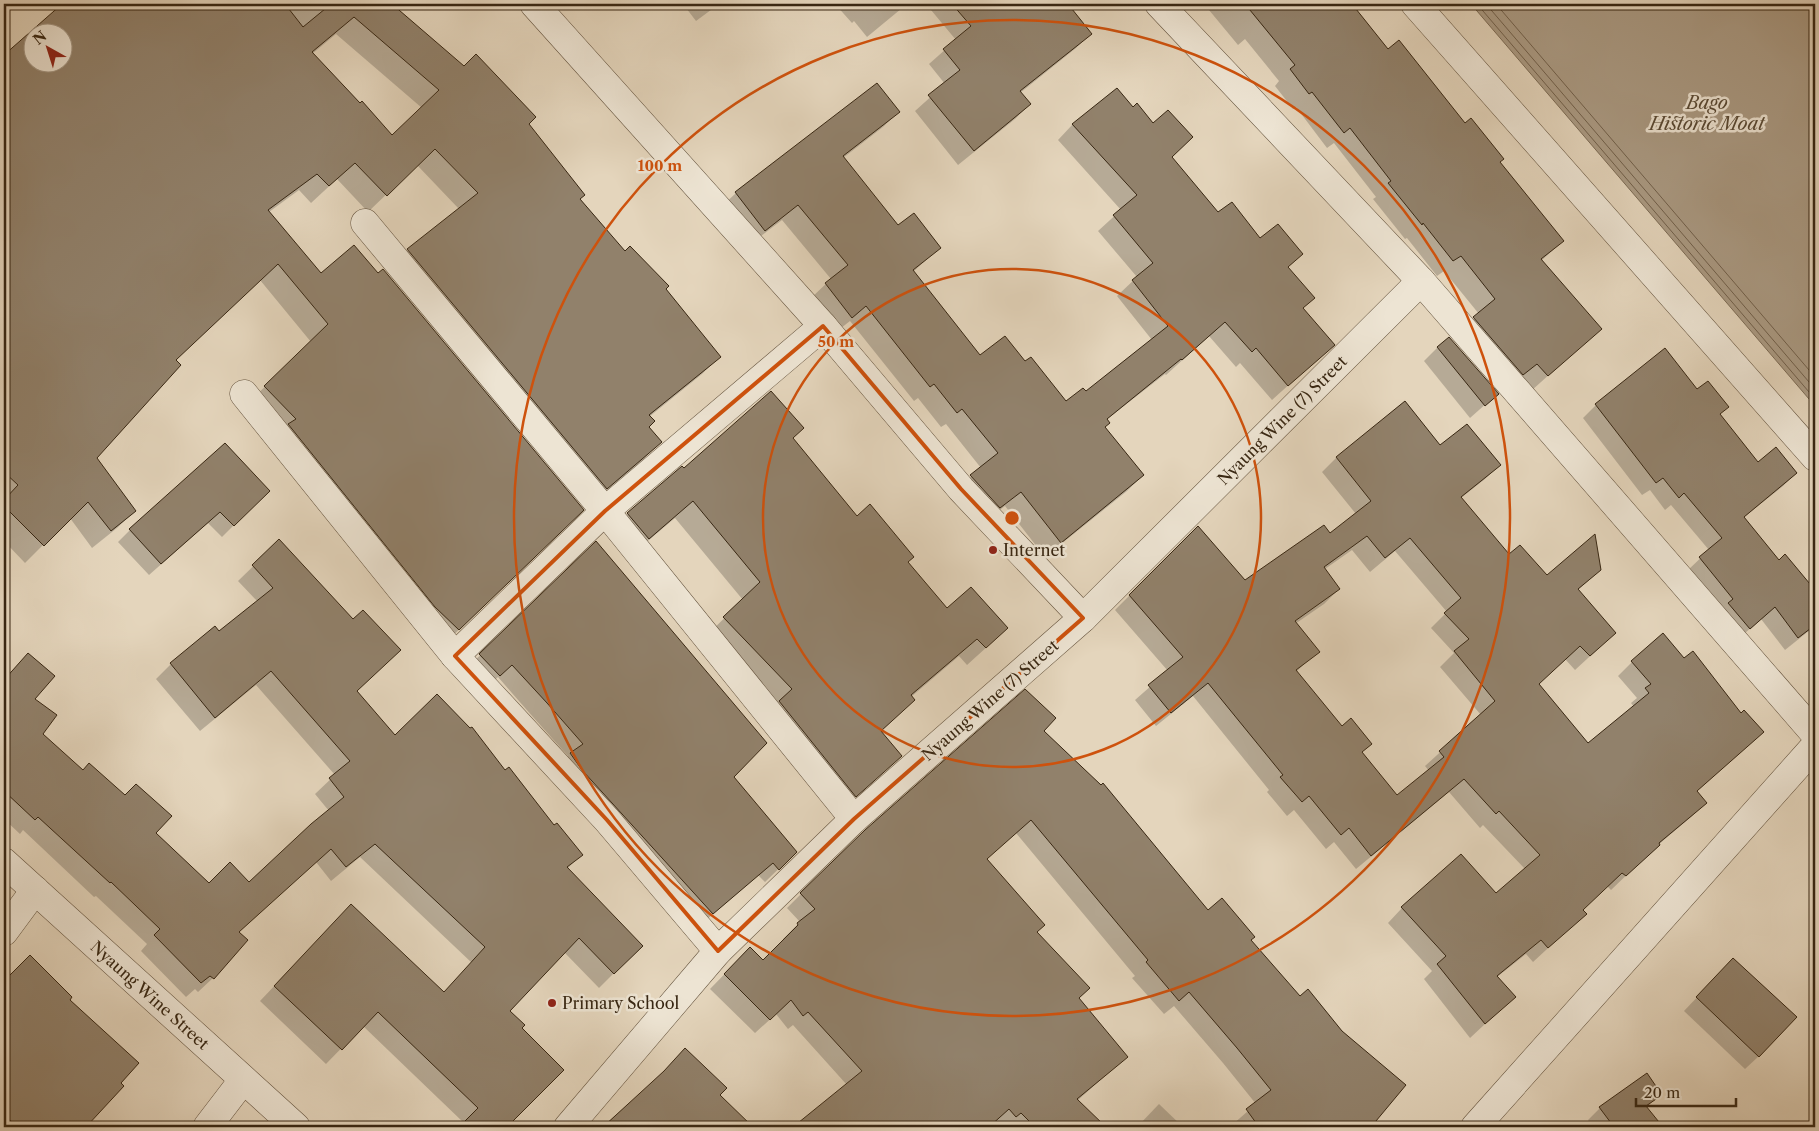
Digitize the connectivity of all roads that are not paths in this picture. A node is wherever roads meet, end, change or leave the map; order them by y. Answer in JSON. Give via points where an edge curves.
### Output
{"nodes":[{"id":1,"x":534,"y":4,"type":"edge"},
{"id":2,"x":1159,"y":4,"type":"edge"},
{"id":3,"x":1415,"y":4,"type":"edge"},
{"id":4,"x":365,"y":223,"type":"dead end"},
{"id":5,"x":1421,"y":281,"type":"junction"},
{"id":6,"x":823,"y":326,"type":"junction"},
{"id":7,"x":244,"y":394,"type":"dead end"},
{"id":8,"x":1815,"y":457,"type":"edge"},
{"id":9,"x":605,"y":511,"type":"junction"},
{"id":10,"x":1084,"y":618,"type":"junction"},
{"id":11,"x":455,"y":656,"type":"junction"},
{"id":12,"x":1815,"y":734,"type":"edge"},
{"id":13,"x":1815,"y":746,"type":"edge"},
{"id":14,"x":854,"y":819,"type":"junction"},
{"id":15,"x":4,"y":862,"type":"edge"},
{"id":16,"x":35,"y":890,"type":"junction"},
{"id":17,"x":4,"y":932,"type":"edge"},
{"id":18,"x":718,"y":951,"type":"junction"},
{"id":19,"x":244,"y":1080,"type":"junction"},
{"id":20,"x":207,"y":1127,"type":"edge"},
{"id":21,"x":296,"y":1127,"type":"edge"},
{"id":22,"x":568,"y":1127,"type":"edge"},
{"id":23,"x":1475,"y":1127,"type":"edge"}],
"edges":[{"from":1,"to":6,"type":"street"},
{"from":2,"to":5,"type":"street"},
{"from":3,"to":8,"type":"street"},
{"from":4,"to":9,"type":"street"},
{"from":5,"to":10,"type":"street","name":"Nyaung Wine (7) Street"},
{"from":5,"to":12,"type":"street"},
{"from":6,"to":9,"type":"street"},
{"from":6,"to":10,"type":"street","via":[[961,489]]},
{"from":7,"to":11,"type":"street"},
{"from":9,"to":11,"type":"street"},
{"from":9,"to":14,"type":"street"},
{"from":10,"to":14,"type":"street","name":"Nyaung Wine (7) Street"},
{"from":11,"to":18,"type":"street","via":[[607,820]]},
{"from":13,"to":23,"type":"street"},
{"from":14,"to":18,"type":"street","name":"Nyaung Wine (7) Street"},
{"from":15,"to":16,"type":"street","name":"Nyaung Wine Street"},
{"from":16,"to":17,"type":"street"},
{"from":16,"to":19,"type":"street","name":"Nyaung Wine Street"},
{"from":18,"to":22,"type":"street","name":"Nyaung Wine (7) Street"},
{"from":19,"to":20,"type":"street"},
{"from":19,"to":21,"type":"street","name":"Nyaung Wine Street"}]}
